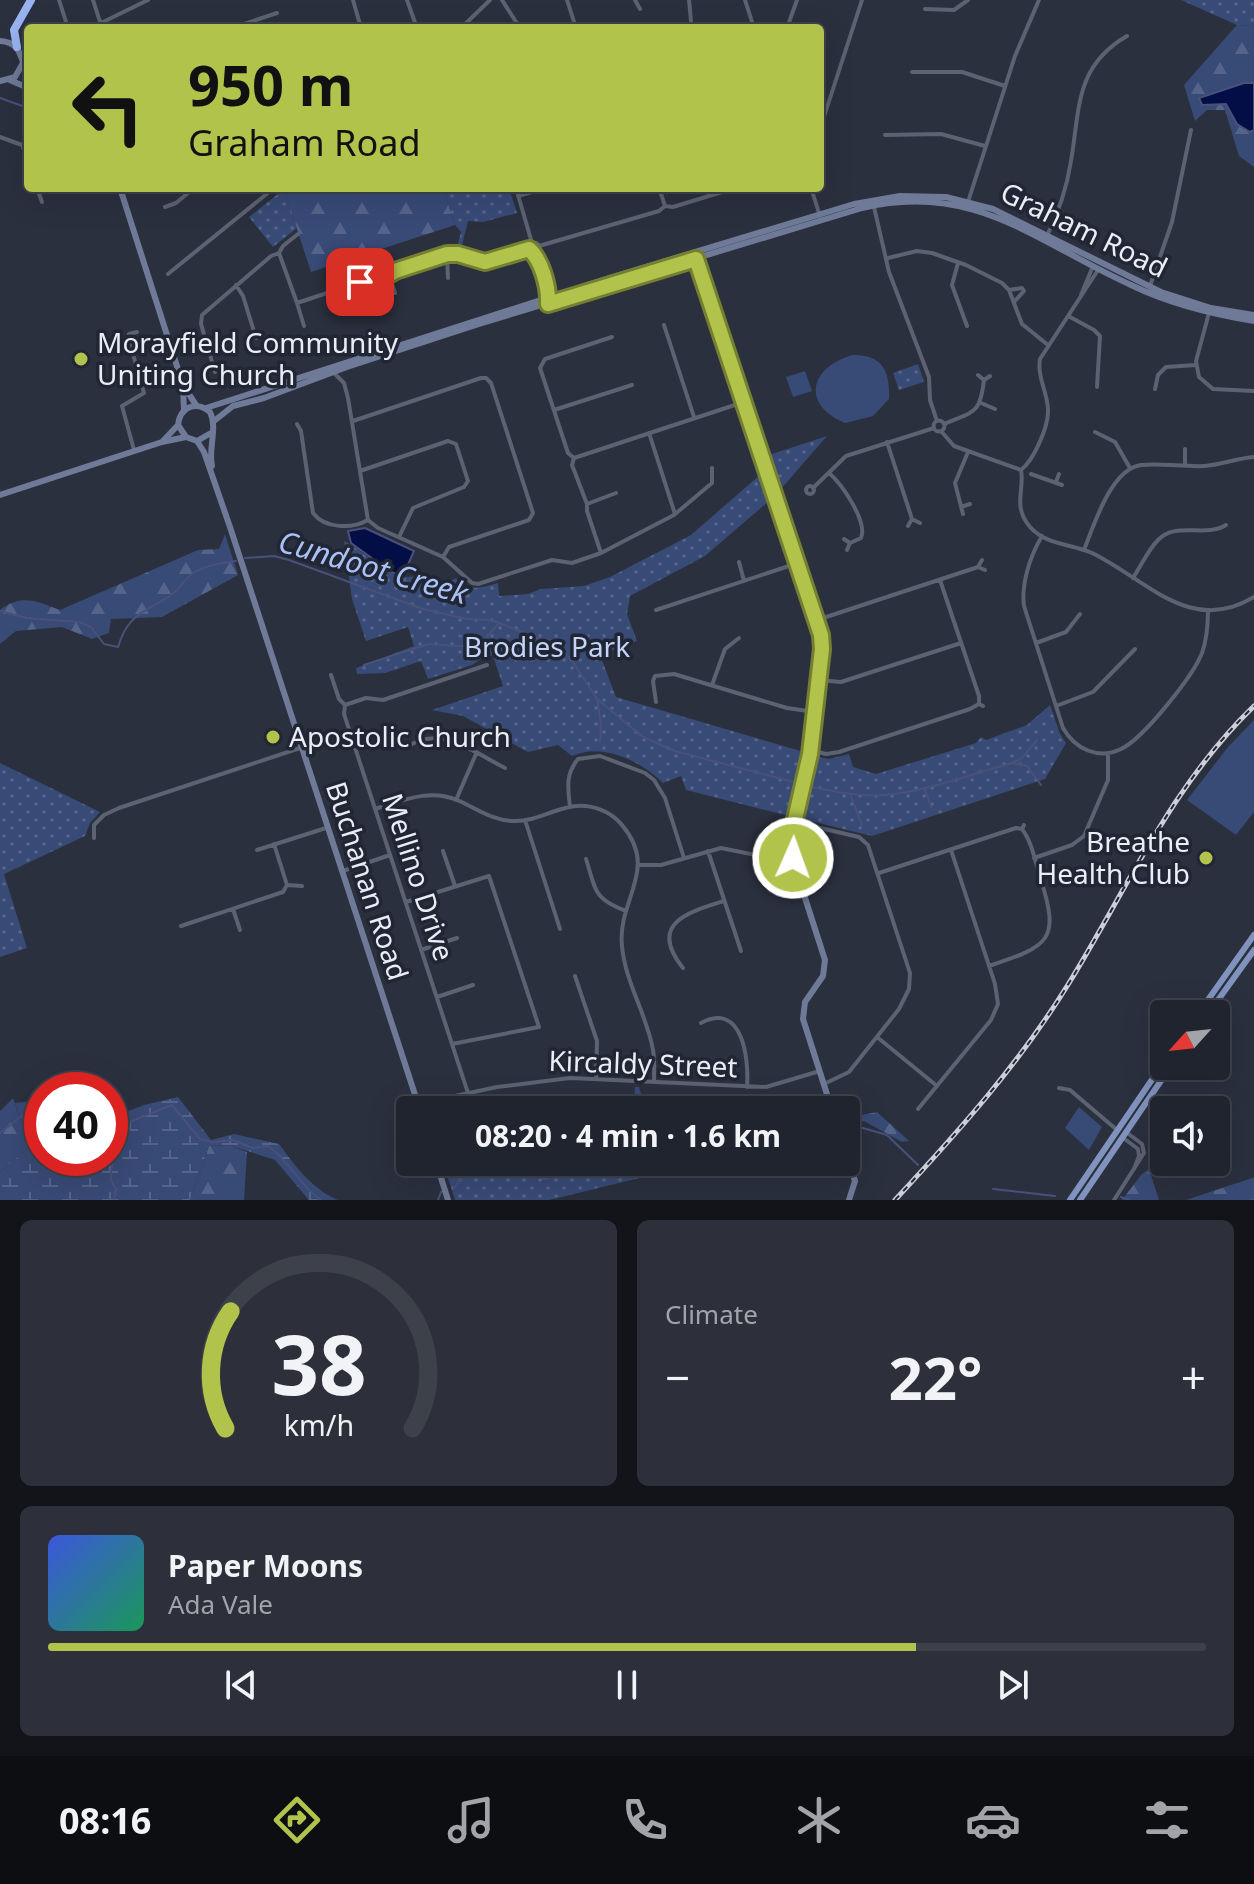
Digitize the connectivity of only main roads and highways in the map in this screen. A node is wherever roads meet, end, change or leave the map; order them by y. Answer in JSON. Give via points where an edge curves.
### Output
{"nodes":[{"id":1,"x":31,"y":0,"type":"edge"},
{"id":2,"x":0,"y":41,"type":"edge"},
{"id":3,"x":17,"y":47,"type":"junction"},
{"id":4,"x":23,"y":63,"type":"joint"},
{"id":5,"x":10,"y":80,"type":"junction"},
{"id":6,"x":0,"y":81,"type":"edge"},
{"id":7,"x":24,"y":86,"type":"edge"},
{"id":8,"x":121,"y":192,"type":"edge"},
{"id":9,"x":695,"y":255,"type":"junction"},
{"id":10,"x":548,"y":300,"type":"junction"},
{"id":11,"x":1254,"y":318,"type":"edge"},
{"id":12,"x":183,"y":385,"type":"junction"},
{"id":13,"x":196,"y":405,"type":"junction"},
{"id":14,"x":206,"y":408,"type":"junction"},
{"id":15,"x":184,"y":410,"type":"junction"},
{"id":16,"x":214,"y":421,"type":"junction"},
{"id":17,"x":178,"y":425,"type":"junction"},
{"id":18,"x":211,"y":433,"type":"junction"},
{"id":19,"x":186,"y":437,"type":"junction"},
{"id":20,"x":197,"y":441,"type":"junction"},
{"id":21,"x":162,"y":442,"type":"junction"},
{"id":22,"x":0,"y":495,"type":"edge"},
{"id":23,"x":230,"y":527,"type":"junction"},
{"id":24,"x":1254,"y":935,"type":"edge"},
{"id":25,"x":1254,"y":950,"type":"edge"},
{"id":26,"x":1208,"y":1000,"type":"edge"},
{"id":27,"x":1218,"y":1000,"type":"edge"},
{"id":28,"x":1151,"y":1080,"type":"edge"},
{"id":29,"x":1161,"y":1080,"type":"edge"},
{"id":30,"x":415,"y":1096,"type":"edge"},
{"id":31,"x":828,"y":1096,"type":"edge"},
{"id":32,"x":440,"y":1176,"type":"edge"},
{"id":33,"x":854,"y":1176,"type":"edge"},
{"id":34,"x":448,"y":1200,"type":"edge"},
{"id":35,"x":849,"y":1200,"type":"edge"},
{"id":36,"x":1070,"y":1200,"type":"edge"},
{"id":37,"x":1080,"y":1200,"type":"edge"}],
"edges":[{"from":1,"to":3,"type":"highway","via":[[14,30]]},
{"from":2,"to":3,"type":"main road"},
{"from":3,"to":4,"type":"main road"},
{"from":4,"to":5,"type":"main road"},
{"from":5,"to":6,"type":"main road"},
{"from":5,"to":7,"type":"main road"},
{"from":8,"to":12,"type":"main road"},
{"from":9,"to":10,"type":"main road","name":"Graham Road"},
{"from":9,"to":11,"type":"main road","name":"Graham Road","via":[[873,202],[968,204],[1148,290]]},
{"from":9,"to":31,"type":"main road","via":[[822,644],[792,853],[825,960],[823,976],[803,1013]]},
{"from":10,"to":14,"type":"main road","name":"Graham Road"},
{"from":10,"to":16,"type":"main road","name":"Graham Road","via":[[233,406]]},
{"from":12,"to":13,"type":"main road"},
{"from":12,"to":15,"type":"main road"},
{"from":13,"to":14,"type":"main road"},
{"from":13,"to":15,"type":"main road"},
{"from":14,"to":16,"type":"main road"},
{"from":15,"to":17,"type":"main road"},
{"from":16,"to":18,"type":"main road"},
{"from":17,"to":19,"type":"main road"},
{"from":17,"to":21,"type":"main road"},
{"from":18,"to":20,"type":"main road"},
{"from":18,"to":23,"type":"main road","name":"Buchanan Road","via":[[211,462]]},
{"from":19,"to":20,"type":"main road"},
{"from":19,"to":21,"type":"main road"},
{"from":20,"to":23,"type":"main road","name":"Buchanan Road"},
{"from":21,"to":22,"type":"main road"},
{"from":23,"to":30,"type":"main road","name":"Buchanan Road"},
{"from":24,"to":26,"type":"main road"},
{"from":25,"to":27,"type":"main road"},
{"from":28,"to":36,"type":"main road"},
{"from":29,"to":37,"type":"main road"},
{"from":32,"to":34,"type":"main road"},
{"from":33,"to":35,"type":"main road"}]}
